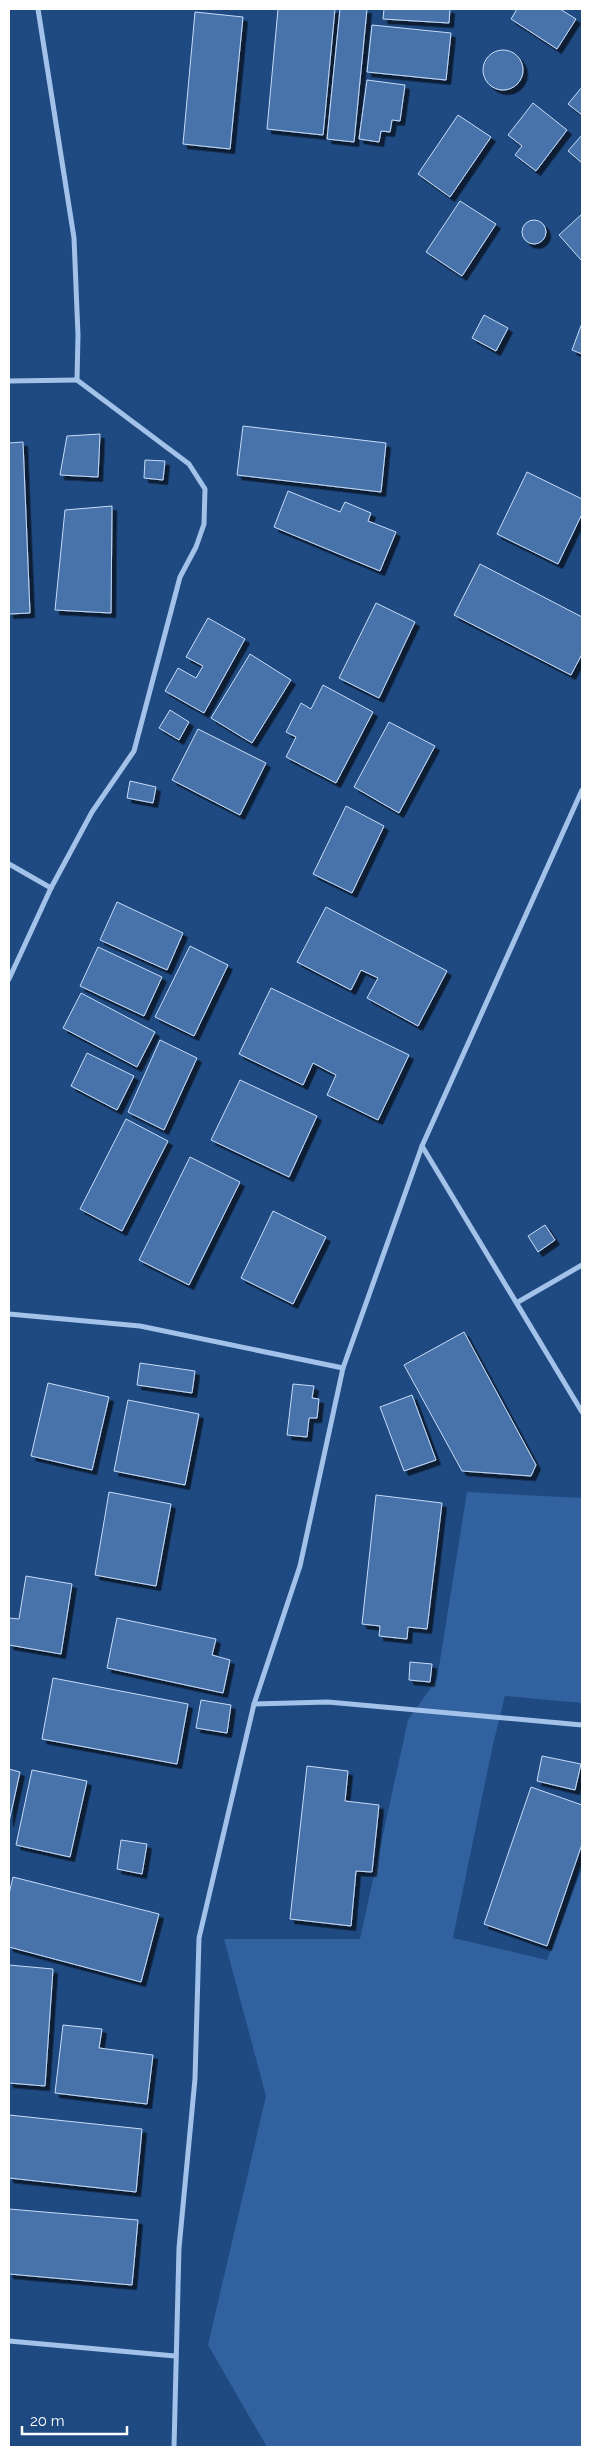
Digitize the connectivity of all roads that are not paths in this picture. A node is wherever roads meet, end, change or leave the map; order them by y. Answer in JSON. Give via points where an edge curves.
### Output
{"nodes":[{"id":1,"x":38,"y":9,"type":"edge"},
{"id":2,"x":77,"y":380,"type":"junction"},
{"id":3,"x":9,"y":381,"type":"edge"},
{"id":4,"x":582,"y":790,"type":"edge"},
{"id":5,"x":9,"y":864,"type":"edge"},
{"id":6,"x":51,"y":888,"type":"junction"},
{"id":7,"x":9,"y":978,"type":"edge"},
{"id":8,"x":422,"y":1146,"type":"junction"},
{"id":9,"x":582,"y":1265,"type":"edge"},
{"id":10,"x":518,"y":1302,"type":"junction"},
{"id":11,"x":9,"y":1314,"type":"edge"},
{"id":12,"x":343,"y":1368,"type":"junction"},
{"id":13,"x":582,"y":1412,"type":"edge"},
{"id":14,"x":254,"y":1704,"type":"junction"},
{"id":15,"x":582,"y":1725,"type":"edge"},
{"id":16,"x":9,"y":2341,"type":"edge"},
{"id":17,"x":175,"y":2356,"type":"junction"},
{"id":18,"x":174,"y":2447,"type":"edge"}],
"edges":[{"from":1,"to":2,"type":"street","via":[[74,238]]},
{"from":2,"to":3,"type":"street"},
{"from":2,"to":6,"type":"street","via":[[189,464],[205,489],[204,524],[180,577],[134,751],[92,812]]},
{"from":4,"to":8,"type":"street"},
{"from":5,"to":6,"type":"street"},
{"from":6,"to":7,"type":"street"},
{"from":8,"to":10,"type":"street"},
{"from":8,"to":12,"type":"street"},
{"from":9,"to":10,"type":"street"},
{"from":10,"to":13,"type":"street"},
{"from":11,"to":12,"type":"street","via":[[140,1326]]},
{"from":12,"to":14,"type":"street","via":[[300,1566]]},
{"from":14,"to":15,"type":"street","via":[[328,1702]]},
{"from":14,"to":17,"type":"street","via":[[199,1938],[194,2080],[179,2248]]},
{"from":16,"to":17,"type":"street"},
{"from":17,"to":18,"type":"street"}]}
